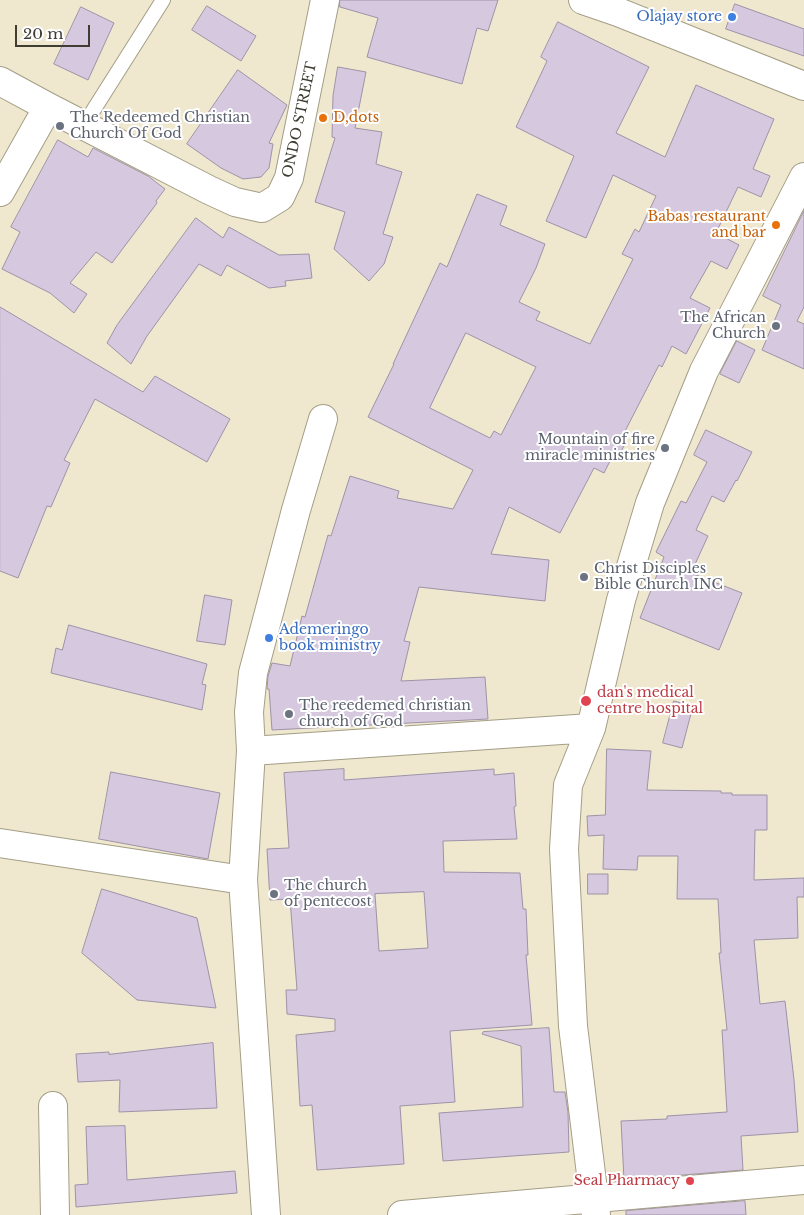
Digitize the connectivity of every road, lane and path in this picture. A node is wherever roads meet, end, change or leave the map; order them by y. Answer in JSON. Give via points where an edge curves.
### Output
{"nodes":[{"id":1,"x":163,"y":0,"type":"edge"},
{"id":2,"x":325,"y":0,"type":"edge"},
{"id":3,"x":583,"y":0,"type":"edge"},
{"id":4,"x":619,"y":6,"type":"edge"},
{"id":5,"x":0,"y":81,"type":"edge"},
{"id":6,"x":804,"y":86,"type":"edge"},
{"id":7,"x":48,"y":107,"type":"junction"},
{"id":8,"x":84,"y":125,"type":"junction"},
{"id":9,"x":804,"y":177,"type":"edge"},
{"id":10,"x":0,"y":192,"type":"edge"},
{"id":11,"x":323,"y":419,"type":"dead end"},
{"id":12,"x":591,"y":728,"type":"junction"},
{"id":13,"x":250,"y":751,"type":"junction"},
{"id":14,"x":0,"y":843,"type":"edge"},
{"id":15,"x":242,"y":880,"type":"junction"},
{"id":16,"x":53,"y":1106,"type":"dead end"},
{"id":17,"x":804,"y":1180,"type":"edge"},
{"id":18,"x":595,"y":1207,"type":"edge"},
{"id":19,"x":55,"y":1215,"type":"edge"},
{"id":20,"x":266,"y":1215,"type":"edge"},
{"id":21,"x":402,"y":1215,"type":"edge"}],
"edges":[{"from":1,"to":8,"type":"lane"},
{"from":2,"to":8,"type":"street","name":"ONDO STREET","via":[[289,178],[280,197],[262,208],[235,202]]},
{"from":3,"to":4,"type":"street"},
{"from":4,"to":6,"type":"street"},
{"from":5,"to":7,"type":"street","name":"ONDO STREET"},
{"from":7,"to":8,"type":"street","name":"ONDO STREET"},
{"from":7,"to":10,"type":"street"},
{"from":9,"to":12,"type":"street","via":[[704,371],[650,503],[620,600]]},
{"from":11,"to":13,"type":"street","via":[[253,673]]},
{"from":12,"to":13,"type":"street"},
{"from":12,"to":18,"type":"street","via":[[568,785],[564,849],[573,1026]]},
{"from":13,"to":15,"type":"street"},
{"from":14,"to":15,"type":"street"},
{"from":15,"to":20,"type":"street"},
{"from":16,"to":19,"type":"street"},
{"from":17,"to":18,"type":"street"},
{"from":18,"to":21,"type":"street"}]}
